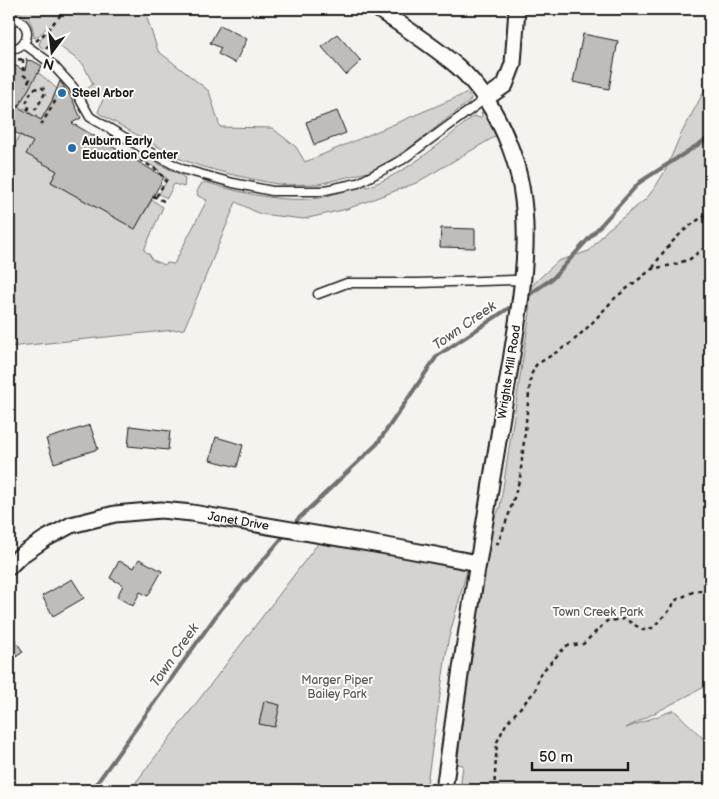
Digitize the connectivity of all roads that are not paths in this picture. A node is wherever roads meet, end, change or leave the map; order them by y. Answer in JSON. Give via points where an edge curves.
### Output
{"nodes":[{"id":1,"x":378,"y":9,"type":"edge"},
{"id":2,"x":517,"y":9,"type":"edge"},
{"id":3,"x":9,"y":18,"type":"edge"},
{"id":4,"x":24,"y":43,"type":"junction"},
{"id":5,"x":9,"y":49,"type":"edge"},
{"id":6,"x":485,"y":99,"type":"junction"},
{"id":7,"x":522,"y":281,"type":"junction"},
{"id":8,"x":318,"y":294,"type":"dead end"},
{"id":9,"x":478,"y":563,"type":"junction"},
{"id":10,"x":9,"y":567,"type":"edge"},
{"id":11,"x":444,"y":790,"type":"edge"}],
"edges":[{"from":1,"to":6,"type":"street","name":"Wrights Mill Road","via":[[458,67]]},
{"from":2,"to":6,"type":"street","via":[[513,64],[505,85]]},
{"from":3,"to":4,"type":"lane","via":[[24,24],[27,33]]},
{"from":4,"to":5,"type":"lane"},
{"from":4,"to":6,"type":"lane","via":[[53,65],[73,87],[90,117],[98,122],[182,169],[272,191],[321,191],[358,183],[402,160]]},
{"from":6,"to":7,"type":"street","name":"Wrights Mill Road","via":[[511,148],[521,184],[525,220]]},
{"from":7,"to":8,"type":"lane","via":[[347,283]]},
{"from":7,"to":9,"type":"street","name":"Wrights Mill Road"},
{"from":9,"to":10,"type":"street","name":"Janet Drive","via":[[161,510],[115,514],[71,525],[45,539]]},
{"from":9,"to":11,"type":"street","name":"Wrights Mill Road"}]}
